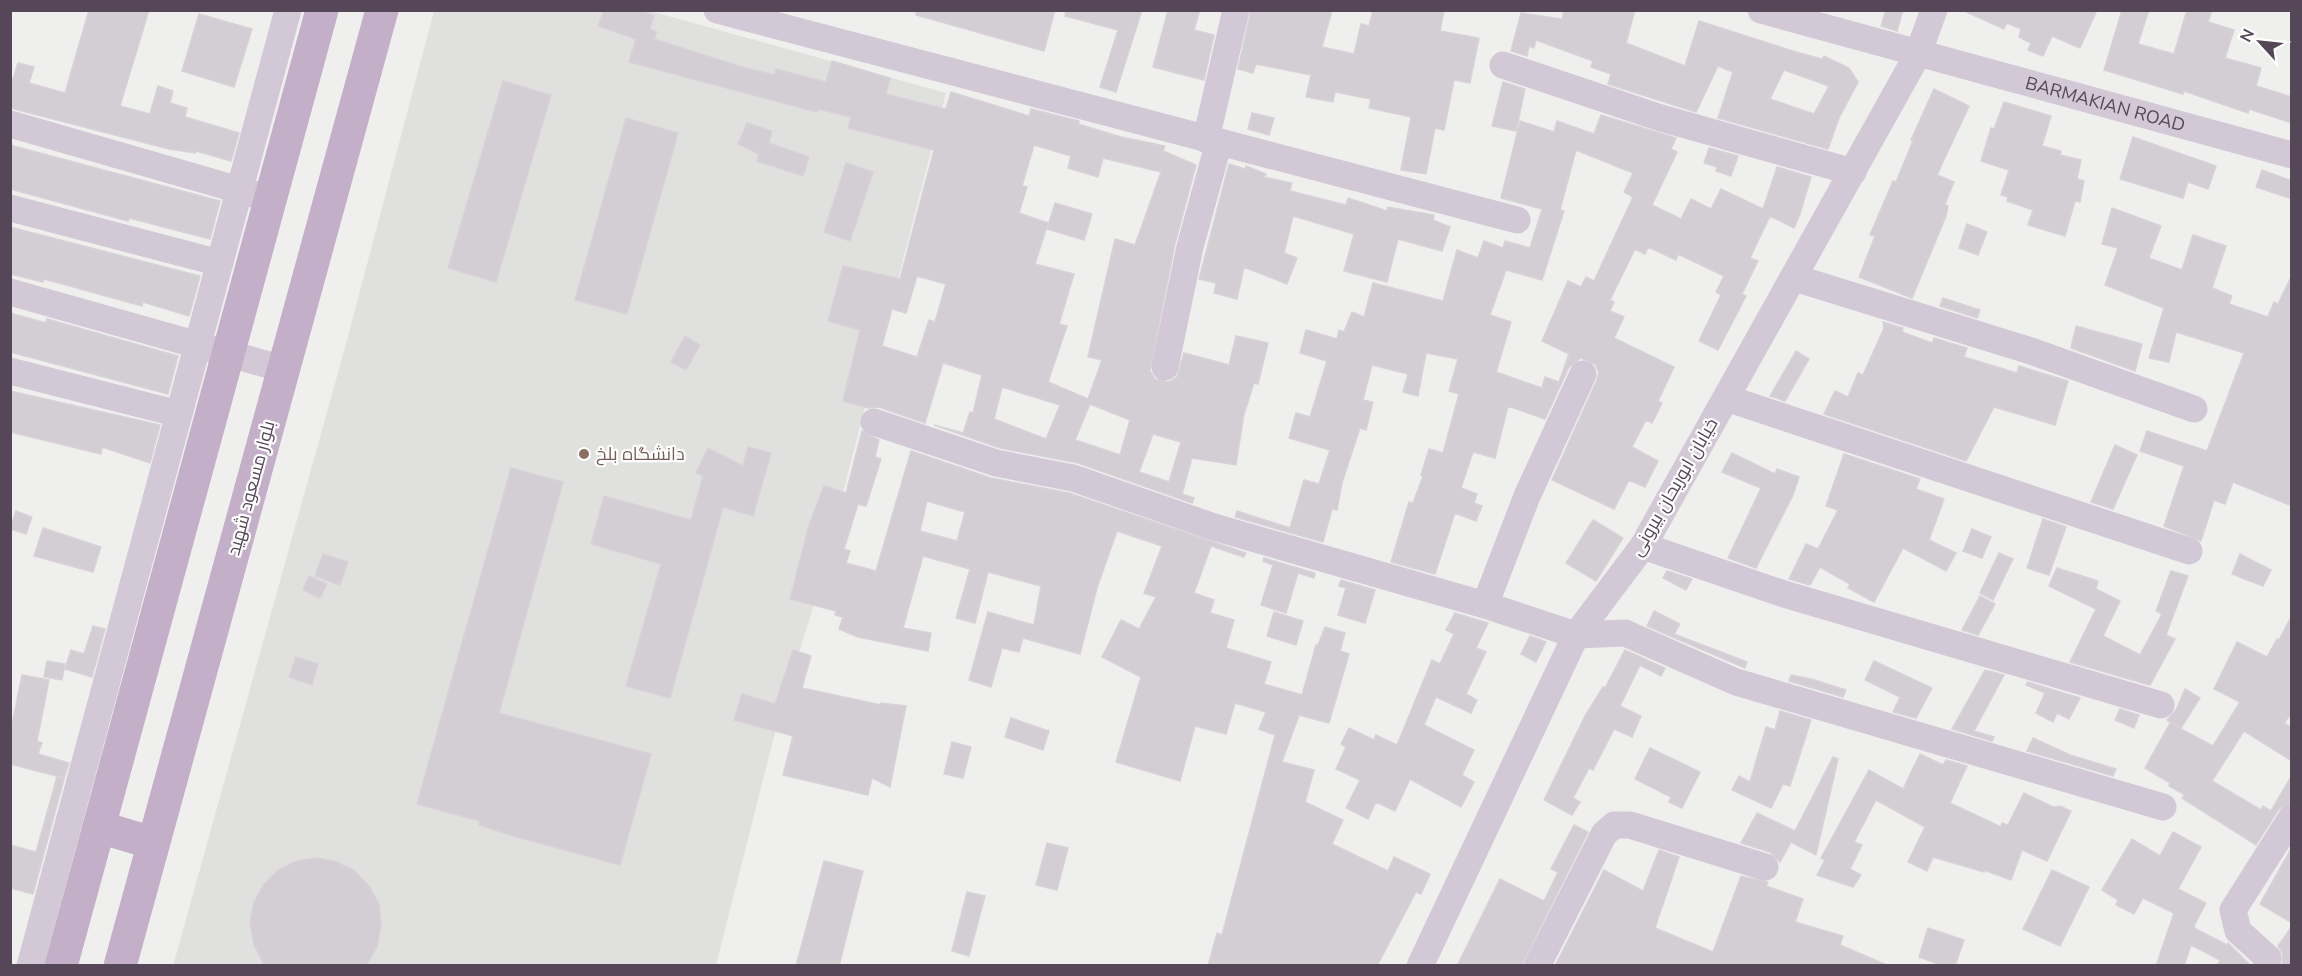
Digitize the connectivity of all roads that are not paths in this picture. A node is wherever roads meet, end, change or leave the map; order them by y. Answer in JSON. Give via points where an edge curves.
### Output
{"nodes":[{"id":1,"x":288,"y":10,"type":"edge"},
{"id":2,"x":322,"y":10,"type":"edge"},
{"id":3,"x":382,"y":10,"type":"edge"},
{"id":4,"x":717,"y":10,"type":"edge"},
{"id":5,"x":1236,"y":10,"type":"edge"},
{"id":6,"x":1761,"y":10,"type":"edge"},
{"id":7,"x":1934,"y":10,"type":"edge"},
{"id":8,"x":1918,"y":54,"type":"junction"},
{"id":9,"x":1503,"y":65,"type":"dead end"},
{"id":10,"x":10,"y":124,"type":"edge"},
{"id":11,"x":1212,"y":140,"type":"junction"},
{"id":12,"x":2292,"y":155,"type":"edge"},
{"id":13,"x":1853,"y":172,"type":"junction"},
{"id":14,"x":255,"y":195,"type":"junction"},
{"id":15,"x":10,"y":208,"type":"edge"},
{"id":16,"x":1517,"y":220,"type":"dead end"},
{"id":17,"x":220,"y":263,"type":"junction"},
{"id":18,"x":1795,"y":278,"type":"junction"},
{"id":19,"x":10,"y":292,"type":"edge"},
{"id":20,"x":213,"y":349,"type":"junction"},
{"id":21,"x":1165,"y":367,"type":"dead end"},
{"id":22,"x":283,"y":369,"type":"junction"},
{"id":23,"x":10,"y":371,"type":"edge"},
{"id":24,"x":1582,"y":374,"type":"dead end"},
{"id":25,"x":1726,"y":398,"type":"junction"},
{"id":26,"x":2194,"y":409,"type":"dead end"},
{"id":27,"x":180,"y":414,"type":"junction"},
{"id":28,"x":874,"y":422,"type":"dead end"},
{"id":29,"x":1643,"y":546,"type":"junction"},
{"id":30,"x":2189,"y":551,"type":"dead end"},
{"id":31,"x":1485,"y":605,"type":"junction"},
{"id":32,"x":1576,"y":635,"type":"junction"},
{"id":33,"x":2161,"y":705,"type":"dead end"},
{"id":34,"x":2163,"y":807,"type":"dead end"},
{"id":35,"x":2292,"y":817,"type":"edge"},
{"id":36,"x":99,"y":827,"type":"junction"},
{"id":37,"x":153,"y":843,"type":"junction"},
{"id":38,"x":1765,"y":867,"type":"dead end"},
{"id":39,"x":30,"y":966,"type":"edge"},
{"id":40,"x":61,"y":966,"type":"edge"},
{"id":41,"x":120,"y":966,"type":"edge"},
{"id":42,"x":1420,"y":966,"type":"edge"},
{"id":43,"x":1537,"y":966,"type":"edge"},
{"id":44,"x":2266,"y":966,"type":"edge"}],
"edges":[{"from":1,"to":14,"type":"street"},
{"from":2,"to":14,"type":"main road"},
{"from":3,"to":22,"type":"main road","name":"بلوار مسعود شهید"},
{"from":4,"to":11,"type":"street"},
{"from":5,"to":11,"type":"street"},
{"from":6,"to":8,"type":"street","name":"BARMAKIAN ROAD"},
{"from":7,"to":8,"type":"street","name":"خیابان ابوریحان بیرونی"},
{"from":8,"to":12,"type":"street","name":"BARMAKIAN ROAD"},
{"from":8,"to":13,"type":"street","name":"خیابان ابوریحان بیرونی"},
{"from":9,"to":13,"type":"street","via":[[1661,118]]},
{"from":10,"to":14,"type":"street"},
{"from":11,"to":16,"type":"street"},
{"from":11,"to":21,"type":"street"},
{"from":13,"to":18,"type":"street","name":"خیابان ابوریحان بیرونی"},
{"from":14,"to":17,"type":"street"},
{"from":14,"to":20,"type":"main road"},
{"from":15,"to":17,"type":"street"},
{"from":17,"to":20,"type":"street"},
{"from":18,"to":25,"type":"street","name":"خیابان ابوریحان بیرونی"},
{"from":18,"to":26,"type":"street","via":[[2031,351]]},
{"from":19,"to":20,"type":"street"},
{"from":20,"to":22,"type":"street"},
{"from":20,"to":27,"type":"street"},
{"from":20,"to":36,"type":"main road"},
{"from":22,"to":37,"type":"main road","name":"بلوار مسعود شهید"},
{"from":23,"to":27,"type":"street"},
{"from":24,"to":31,"type":"street","via":[[1527,496]]},
{"from":25,"to":29,"type":"street","name":"خیابان ابوریحان بیرونی"},
{"from":25,"to":30,"type":"street"},
{"from":27,"to":39,"type":"street"},
{"from":28,"to":31,"type":"street","via":[[996,463],[1073,478],[1214,527]]},
{"from":29,"to":32,"type":"street","name":"خیابان ابوریحان بیرونی"},
{"from":29,"to":33,"type":"street","via":[[1784,594]]},
{"from":31,"to":32,"type":"street"},
{"from":32,"to":34,"type":"street","via":[[1625,633],[1736,682]]},
{"from":32,"to":42,"type":"street","name":"خیابان ابوریحان بیرونی"},
{"from":35,"to":44,"type":"street","via":[[2233,910],[2238,931],[2268,958]]},
{"from":36,"to":37,"type":"main road"},
{"from":36,"to":40,"type":"main road"},
{"from":37,"to":41,"type":"main road","name":"بلوار مسعود شهید"},
{"from":38,"to":43,"type":"street","via":[[1630,825],[1614,825],[1604,834]]}]}
